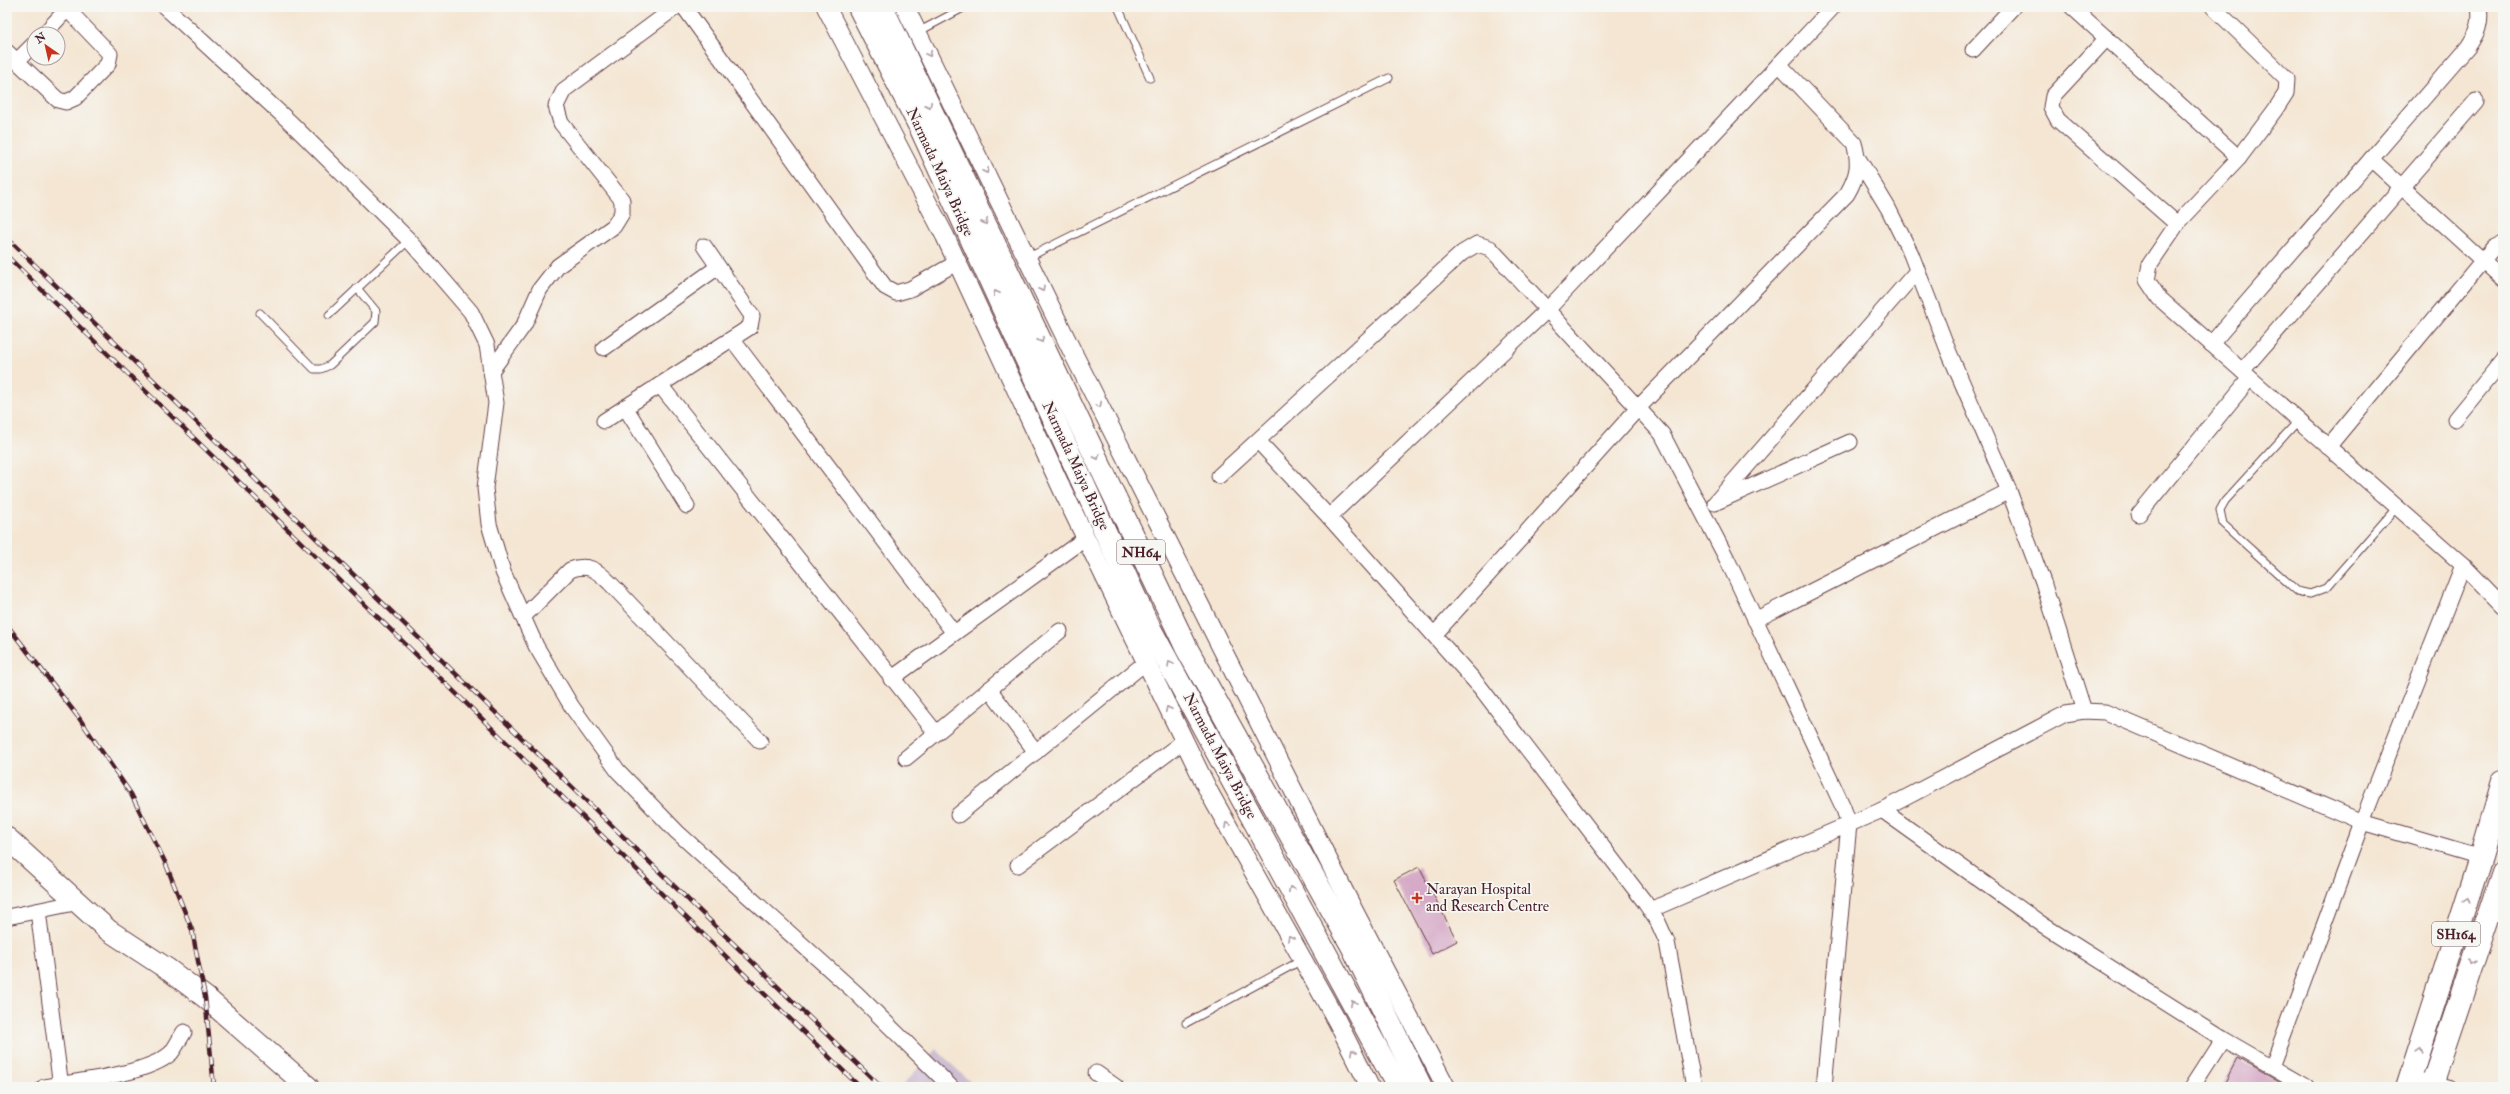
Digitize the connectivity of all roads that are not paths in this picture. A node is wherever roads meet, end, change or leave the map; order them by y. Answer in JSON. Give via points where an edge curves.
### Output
{"nodes":[{"id":1,"x":165,"y":7,"type":"edge"},
{"id":2,"x":676,"y":7,"type":"edge"},
{"id":3,"x":684,"y":7,"type":"edge"},
{"id":4,"x":826,"y":7,"type":"edge"},
{"id":5,"x":860,"y":7,"type":"edge"},
{"id":6,"x":882,"y":7,"type":"edge"},
{"id":7,"x":905,"y":7,"type":"edge"},
{"id":8,"x":965,"y":7,"type":"edge"},
{"id":9,"x":1118,"y":7,"type":"edge"},
{"id":10,"x":1833,"y":7,"type":"edge"},
{"id":11,"x":2013,"y":7,"type":"edge"},
{"id":12,"x":2072,"y":7,"type":"edge"},
{"id":13,"x":2213,"y":7,"type":"edge"},
{"id":14,"x":2479,"y":7,"type":"edge"},
{"id":15,"x":68,"y":8,"type":"edge"},
{"id":16,"x":51,"y":26,"type":"edge"},
{"id":17,"x":918,"y":32,"type":"junction"},
{"id":18,"x":2107,"y":38,"type":"junction"},
{"id":19,"x":26,"y":49,"type":"edge"},
{"id":20,"x":1973,"y":50,"type":"dead end"},
{"id":21,"x":12,"y":57,"type":"edge"},
{"id":22,"x":1779,"y":64,"type":"junction"},
{"id":23,"x":1150,"y":78,"type":"dead end"},
{"id":24,"x":1389,"y":78,"type":"dead end"},
{"id":25,"x":2476,"y":101,"type":"dead end"},
{"id":26,"x":2239,"y":158,"type":"junction"},
{"id":27,"x":2371,"y":159,"type":"junction"},
{"id":28,"x":1859,"y":160,"type":"junction"},
{"id":29,"x":2400,"y":188,"type":"junction"},
{"id":30,"x":2177,"y":224,"type":"junction"},
{"id":31,"x":409,"y":240,"type":"junction"},
{"id":32,"x":2503,"y":243,"type":"edge"},
{"id":33,"x":704,"y":246,"type":"dead end"},
{"id":34,"x":1027,"y":258,"type":"junction"},
{"id":35,"x":2483,"y":261,"type":"junction"},
{"id":36,"x":958,"y":262,"type":"junction"},
{"id":37,"x":718,"y":267,"type":"junction"},
{"id":38,"x":1917,"y":270,"type":"junction"},
{"id":39,"x":2503,"y":280,"type":"edge"},
{"id":40,"x":357,"y":288,"type":"junction"},
{"id":41,"x":1548,"y":309,"type":"junction"},
{"id":42,"x":260,"y":313,"type":"dead end"},
{"id":43,"x":329,"y":315,"type":"dead end"},
{"id":44,"x":732,"y":338,"type":"junction"},
{"id":45,"x":2211,"y":344,"type":"junction"},
{"id":46,"x":604,"y":348,"type":"dead end"},
{"id":47,"x":2503,"y":360,"type":"edge"},
{"id":48,"x":491,"y":371,"type":"junction"},
{"id":49,"x":2246,"y":375,"type":"junction"},
{"id":50,"x":660,"y":385,"type":"junction"},
{"id":51,"x":625,"y":407,"type":"junction"},
{"id":52,"x":1639,"y":407,"type":"junction"},
{"id":53,"x":2455,"y":419,"type":"dead end"},
{"id":54,"x":604,"y":421,"type":"dead end"},
{"id":55,"x":2298,"y":421,"type":"junction"},
{"id":56,"x":1258,"y":441,"type":"junction"},
{"id":57,"x":1850,"y":442,"type":"dead end"},
{"id":58,"x":2328,"y":447,"type":"junction"},
{"id":59,"x":1219,"y":476,"type":"dead end"},
{"id":60,"x":2009,"y":491,"type":"junction"},
{"id":61,"x":687,"y":506,"type":"dead end"},
{"id":62,"x":1708,"y":506,"type":"junction"},
{"id":63,"x":2397,"y":507,"type":"junction"},
{"id":64,"x":2139,"y":514,"type":"dead end"},
{"id":65,"x":1329,"y":517,"type":"junction"},
{"id":66,"x":1086,"y":538,"type":"junction"},
{"id":67,"x":2463,"y":565,"type":"junction"},
{"id":68,"x":2503,"y":606,"type":"edge"},
{"id":69,"x":523,"y":617,"type":"junction"},
{"id":70,"x":1755,"y":620,"type":"junction"},
{"id":71,"x":1060,"y":631,"type":"dead end"},
{"id":72,"x":954,"y":633,"type":"junction"},
{"id":73,"x":1434,"y":635,"type":"junction"},
{"id":74,"x":1146,"y":662,"type":"junction"},
{"id":75,"x":891,"y":679,"type":"junction"},
{"id":76,"x":989,"y":689,"type":"junction"},
{"id":77,"x":2084,"y":711,"type":"junction"},
{"id":78,"x":936,"y":733,"type":"junction"},
{"id":79,"x":760,"y":741,"type":"dead end"},
{"id":80,"x":1184,"y":741,"type":"junction"},
{"id":81,"x":1036,"y":752,"type":"junction"},
{"id":82,"x":906,"y":758,"type":"dead end"},
{"id":83,"x":2503,"y":781,"type":"edge"},
{"id":84,"x":1882,"y":810,"type":"junction"},
{"id":85,"x":958,"y":815,"type":"dead end"},
{"id":86,"x":2362,"y":822,"type":"junction"},
{"id":87,"x":1849,"y":824,"type":"junction"},
{"id":88,"x":7,"y":838,"type":"edge"},
{"id":89,"x":2481,"y":857,"type":"junction"},
{"id":90,"x":1018,"y":865,"type":"dead end"},
{"id":91,"x":2503,"y":872,"type":"edge"},
{"id":92,"x":79,"y":902,"type":"junction"},
{"id":93,"x":38,"y":910,"type":"junction"},
{"id":94,"x":1650,"y":910,"type":"junction"},
{"id":95,"x":7,"y":917,"type":"edge"},
{"id":96,"x":1302,"y":960,"type":"junction"},
{"id":97,"x":1186,"y":1024,"type":"dead end"},
{"id":98,"x":184,"y":1032,"type":"dead end"},
{"id":99,"x":2223,"y":1039,"type":"junction"},
{"id":100,"x":2272,"y":1067,"type":"junction"},
{"id":101,"x":1096,"y":1073,"type":"dead end"},
{"id":102,"x":2408,"y":1083,"type":"edge"},
{"id":103,"x":61,"y":1085,"type":"edge"},
{"id":104,"x":2437,"y":1086,"type":"edge"},
{"id":105,"x":44,"y":1087,"type":"edge"},
{"id":106,"x":308,"y":1087,"type":"edge"},
{"id":107,"x":951,"y":1087,"type":"edge"},
{"id":108,"x":1116,"y":1087,"type":"edge"},
{"id":109,"x":1370,"y":1087,"type":"edge"},
{"id":110,"x":1398,"y":1087,"type":"edge"},
{"id":111,"x":1421,"y":1087,"type":"edge"},
{"id":112,"x":1446,"y":1087,"type":"edge"},
{"id":113,"x":1694,"y":1087,"type":"edge"},
{"id":114,"x":1824,"y":1087,"type":"edge"},
{"id":115,"x":2192,"y":1087,"type":"edge"},
{"id":116,"x":2306,"y":1087,"type":"edge"}],
"edges":[{"from":1,"to":31,"type":"street","via":[[291,123]]},
{"from":2,"to":48,"type":"street","via":[[564,90],[556,106],[561,123],[622,200],[622,213],[614,226],[558,266],[540,289],[524,325]]},
{"from":3,"to":36,"type":"street","via":[[885,288],[896,293],[910,289]]},
{"from":4,"to":36,"type":"street","number":"NH64"},
{"from":110,"to":5,"type":"main road","name":"Narmada Maiya Bridge","number":"NH64","one_way":true,"via":[[1148,623],[921,129]]},
{"from":6,"to":111,"type":"main road","number":"NH64","one_way":true,"via":[[1187,649],[1352,946]]},
{"from":7,"to":17,"type":"street"},
{"from":8,"to":17,"type":"lane"},
{"from":9,"to":23,"type":"lane"},
{"from":10,"to":22,"type":"street"},
{"from":11,"to":20,"type":"street"},
{"from":12,"to":18,"type":"street"},
{"from":13,"to":26,"type":"street","via":[[2287,79],[2286,93]]},
{"from":14,"to":27,"type":"street","via":[[2482,19],[2478,32],[2468,47]]},
{"from":15,"to":16,"type":"street"},
{"from":15,"to":21,"type":"street","via":[[110,54],[108,64],[75,98],[66,102],[58,100]]},
{"from":17,"to":34,"type":"street","one_way":true},
{"from":18,"to":26,"type":"street"},
{"from":18,"to":30,"type":"street","via":[[2053,96],[2051,107],[2058,120]]},
{"from":19,"to":21,"type":"street"},
{"from":22,"to":28,"type":"street","via":[[1854,142]]},
{"from":22,"to":41,"type":"street"},
{"from":24,"to":34,"type":"lane"},
{"from":25,"to":29,"type":"street"},
{"from":26,"to":30,"type":"street"},
{"from":27,"to":29,"type":"street"},
{"from":27,"to":45,"type":"street"},
{"from":28,"to":38,"type":"street","via":[[1888,208]]},
{"from":28,"to":52,"type":"street","via":[[1857,176],[1847,194]]},
{"from":29,"to":35,"type":"street"},
{"from":29,"to":49,"type":"street"},
{"from":30,"to":45,"type":"street","via":[[2150,264],[2147,280],[2159,298]]},
{"from":31,"to":40,"type":"lane"},
{"from":31,"to":48,"type":"street","via":[[471,312],[487,344]]},
{"from":32,"to":35,"type":"street","via":[[2494,248]]},
{"from":33,"to":37,"type":"street"},
{"from":34,"to":112,"type":"street","one_way":true,"via":[[1072,353],[1349,902]]},
{"from":35,"to":39,"type":"street"},
{"from":35,"to":58,"type":"street"},
{"from":36,"to":66,"type":"street","number":"NH64"},
{"from":37,"to":44,"type":"street","via":[[752,316],[750,326]]},
{"from":37,"to":46,"type":"street"},
{"from":38,"to":60,"type":"street","via":[[1948,350]]},
{"from":38,"to":62,"type":"street"},
{"from":40,"to":42,"type":"lane","via":[[376,311],[375,322],[330,365],[321,369],[314,369]]},
{"from":40,"to":43,"type":"lane"},
{"from":41,"to":52,"type":"street"},
{"from":41,"to":56,"type":"street","via":[[1490,248],[1477,244],[1462,253]]},
{"from":41,"to":65,"type":"street"},
{"from":44,"to":50,"type":"street"},
{"from":44,"to":72,"type":"street"},
{"from":45,"to":49,"type":"street"},
{"from":47,"to":53,"type":"street"},
{"from":48,"to":69,"type":"street","via":[[496,403],[485,488],[488,516],[503,572]]},
{"from":49,"to":55,"type":"street"},
{"from":49,"to":64,"type":"street"},
{"from":50,"to":51,"type":"street"},
{"from":50,"to":75,"type":"street"},
{"from":51,"to":54,"type":"street"},
{"from":51,"to":61,"type":"street"},
{"from":52,"to":62,"type":"street","via":[[1662,434]]},
{"from":52,"to":73,"type":"street"},
{"from":55,"to":58,"type":"street"},
{"from":55,"to":63,"type":"lane","via":[[2224,501],[2220,517],[2223,524],[2297,591],[2310,594],[2326,588]]},
{"from":56,"to":59,"type":"street"},
{"from":56,"to":65,"type":"street"},
{"from":57,"to":62,"type":"street"},
{"from":58,"to":63,"type":"street"},
{"from":60,"to":70,"type":"street"},
{"from":60,"to":77,"type":"street","via":[[2043,582]]},
{"from":62,"to":70,"type":"street"},
{"from":63,"to":67,"type":"street"},
{"from":65,"to":73,"type":"street"},
{"from":66,"to":72,"type":"street"},
{"from":66,"to":74,"type":"street","number":"NH64"},
{"from":67,"to":68,"type":"street"},
{"from":67,"to":86,"type":"street"},
{"from":69,"to":79,"type":"street","via":[[570,570],[580,566],[589,567],[610,583]]},
{"from":69,"to":107,"type":"street","via":[[536,646],[572,707],[618,771],[677,832],[856,993]]},
{"from":70,"to":87,"type":"street"},
{"from":71,"to":76,"type":"street"},
{"from":72,"to":75,"type":"street"},
{"from":73,"to":94,"type":"street","via":[[1480,687]]},
{"from":80,"to":74,"type":"street","number":"NH64","one_way":true},
{"from":74,"to":81,"type":"street"},
{"from":75,"to":78,"type":"street"},
{"from":76,"to":78,"type":"street"},
{"from":76,"to":81,"type":"street"},
{"from":77,"to":84,"type":"street","via":[[2066,714]]},
{"from":77,"to":86,"type":"street","via":[[2104,712]]},
{"from":78,"to":82,"type":"street"},
{"from":80,"to":90,"type":"street"},
{"from":96,"to":80,"type":"street","number":"NH64","one_way":true,"via":[[1210,794]]},
{"from":81,"to":85,"type":"street"},
{"from":83,"to":89,"type":"main road","number":"SH164"},
{"from":84,"to":87,"type":"street"},
{"from":84,"to":99,"type":"street","via":[[2043,925]]},
{"from":86,"to":89,"type":"street"},
{"from":86,"to":100,"type":"street"},
{"from":87,"to":94,"type":"street"},
{"from":87,"to":114,"type":"street"},
{"from":88,"to":92,"type":"main road"},
{"from":102,"to":89,"type":"main road","number":"SH164","one_way":true},
{"from":91,"to":104,"type":"main road","number":"SH164","one_way":true},
{"from":92,"to":93,"type":"street"},
{"from":92,"to":106,"type":"main road","via":[[108,930],[205,997]]},
{"from":93,"to":95,"type":"street"},
{"from":93,"to":103,"type":"street"},
{"from":94,"to":113,"type":"street","via":[[1667,942]]},
{"from":96,"to":97,"type":"lane"},
{"from":109,"to":96,"type":"street","number":"NH64","one_way":true},
{"from":98,"to":103,"type":"street","via":[[171,1052],[155,1064]]},
{"from":99,"to":100,"type":"street"},
{"from":99,"to":115,"type":"street"},
{"from":100,"to":116,"type":"street"},
{"from":101,"to":108,"type":"street"},
{"from":102,"to":104,"type":"street"},
{"from":103,"to":105,"type":"street"}]}
